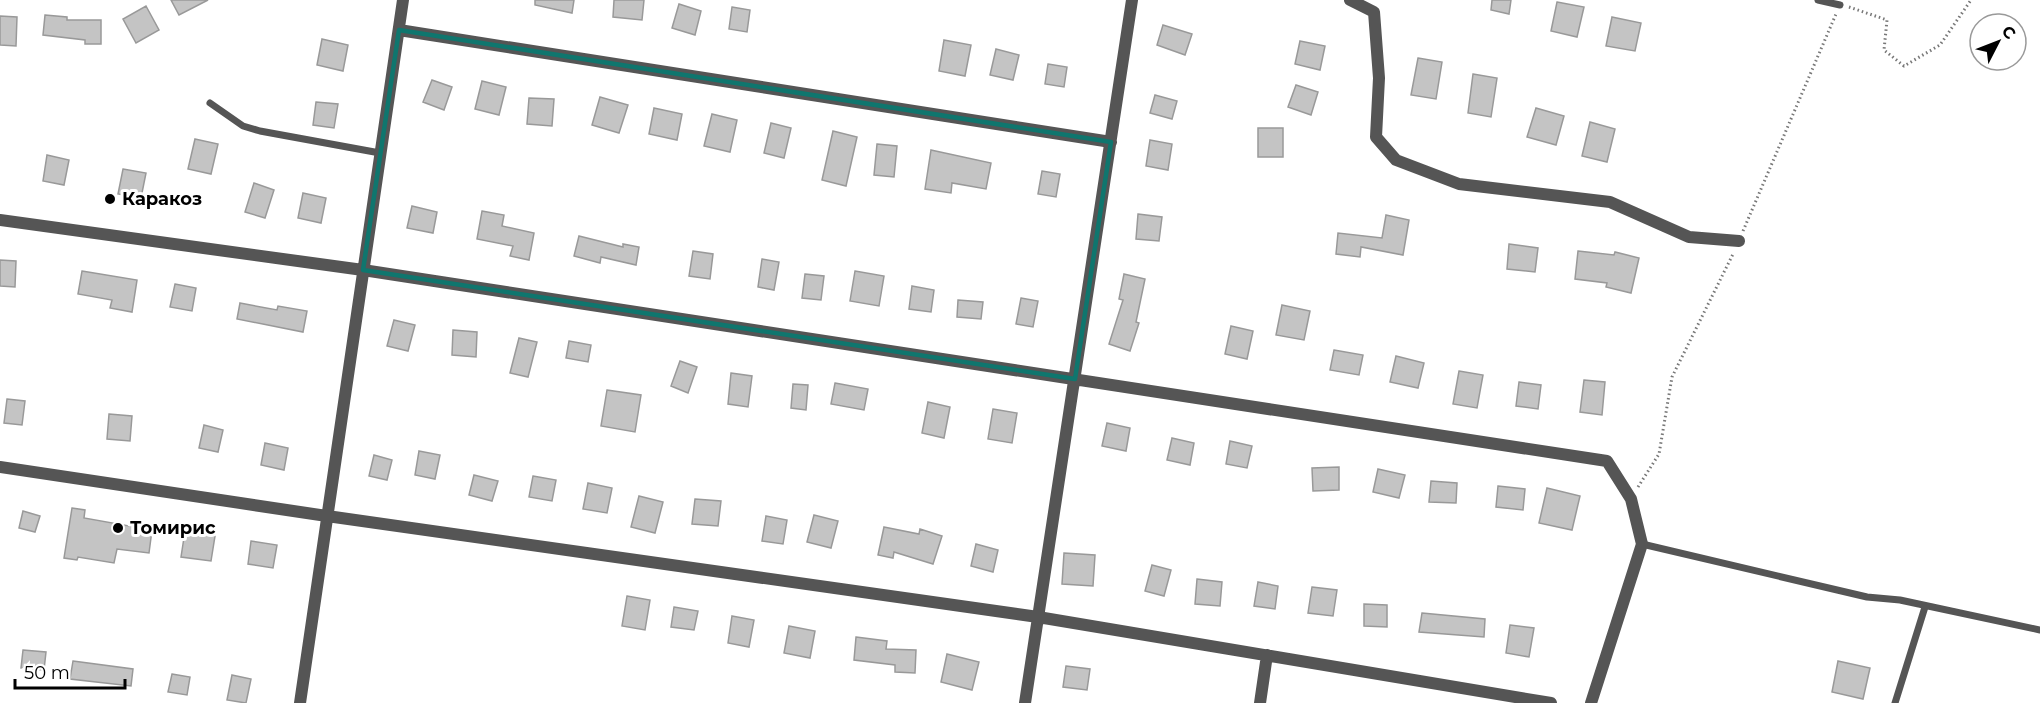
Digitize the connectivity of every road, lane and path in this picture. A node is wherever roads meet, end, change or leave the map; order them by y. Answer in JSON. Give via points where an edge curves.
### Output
{"nodes":[{"id":1,"x":403,"y":0,"type":"edge"},
{"id":2,"x":1132,"y":0,"type":"edge"},
{"id":3,"x":1350,"y":0,"type":"edge"},
{"id":4,"x":1818,"y":0,"type":"edge"},
{"id":5,"x":1971,"y":0,"type":"edge"},
{"id":6,"x":1840,"y":5,"type":"junction"},
{"id":7,"x":399,"y":30,"type":"junction"},
{"id":8,"x":210,"y":103,"type":"dead end"},
{"id":9,"x":1111,"y":142,"type":"junction"},
{"id":10,"x":381,"y":153,"type":"junction"},
{"id":11,"x":0,"y":220,"type":"edge"},
{"id":12,"x":1739,"y":242,"type":"junction"},
{"id":13,"x":363,"y":270,"type":"junction"},
{"id":14,"x":1074,"y":379,"type":"junction"},
{"id":15,"x":0,"y":467,"type":"edge"},
{"id":16,"x":1630,"y":499,"type":"junction"},
{"id":17,"x":327,"y":516,"type":"junction"},
{"id":18,"x":1642,"y":544,"type":"junction"},
{"id":19,"x":1925,"y":607,"type":"junction"},
{"id":20,"x":1038,"y":617,"type":"junction"},
{"id":21,"x":2040,"y":630,"type":"edge"},
{"id":22,"x":1267,"y":655,"type":"junction"},
{"id":23,"x":300,"y":703,"type":"edge"},
{"id":24,"x":1025,"y":703,"type":"edge"},
{"id":25,"x":1260,"y":703,"type":"edge"},
{"id":26,"x":1551,"y":703,"type":"edge"},
{"id":27,"x":1591,"y":703,"type":"edge"},
{"id":28,"x":1895,"y":703,"type":"edge"}],
"edges":[{"from":1,"to":7,"type":"street"},
{"from":2,"to":9,"type":"street"},
{"from":3,"to":12,"type":"street","via":[[1374,12],[1379,78],[1376,137],[1396,160],[1459,184],[1610,202],[1689,237]]},
{"from":4,"to":6,"type":"lane"},
{"from":5,"to":6,"type":"path","via":[[1940,45],[1904,66],[1884,50],[1887,20]]},
{"from":6,"to":12,"type":"path"},
{"from":7,"to":9,"type":"street"},
{"from":7,"to":10,"type":"street"},
{"from":8,"to":10,"type":"lane","via":[[243,126],[260,131]]},
{"from":9,"to":14,"type":"street"},
{"from":10,"to":13,"type":"street"},
{"from":11,"to":13,"type":"street"},
{"from":12,"to":16,"type":"path","via":[[1672,377],[1659,454]]},
{"from":13,"to":14,"type":"street"},
{"from":13,"to":17,"type":"street"},
{"from":14,"to":16,"type":"street","via":[[1606,461]]},
{"from":14,"to":20,"type":"street"},
{"from":15,"to":17,"type":"street"},
{"from":16,"to":18,"type":"street"},
{"from":17,"to":20,"type":"street"},
{"from":17,"to":23,"type":"street"},
{"from":18,"to":19,"type":"lane"},
{"from":18,"to":27,"type":"street"},
{"from":19,"to":21,"type":"lane"},
{"from":19,"to":28,"type":"lane"},
{"from":20,"to":22,"type":"street"},
{"from":20,"to":24,"type":"street"},
{"from":22,"to":25,"type":"street"},
{"from":22,"to":26,"type":"street"}]}
